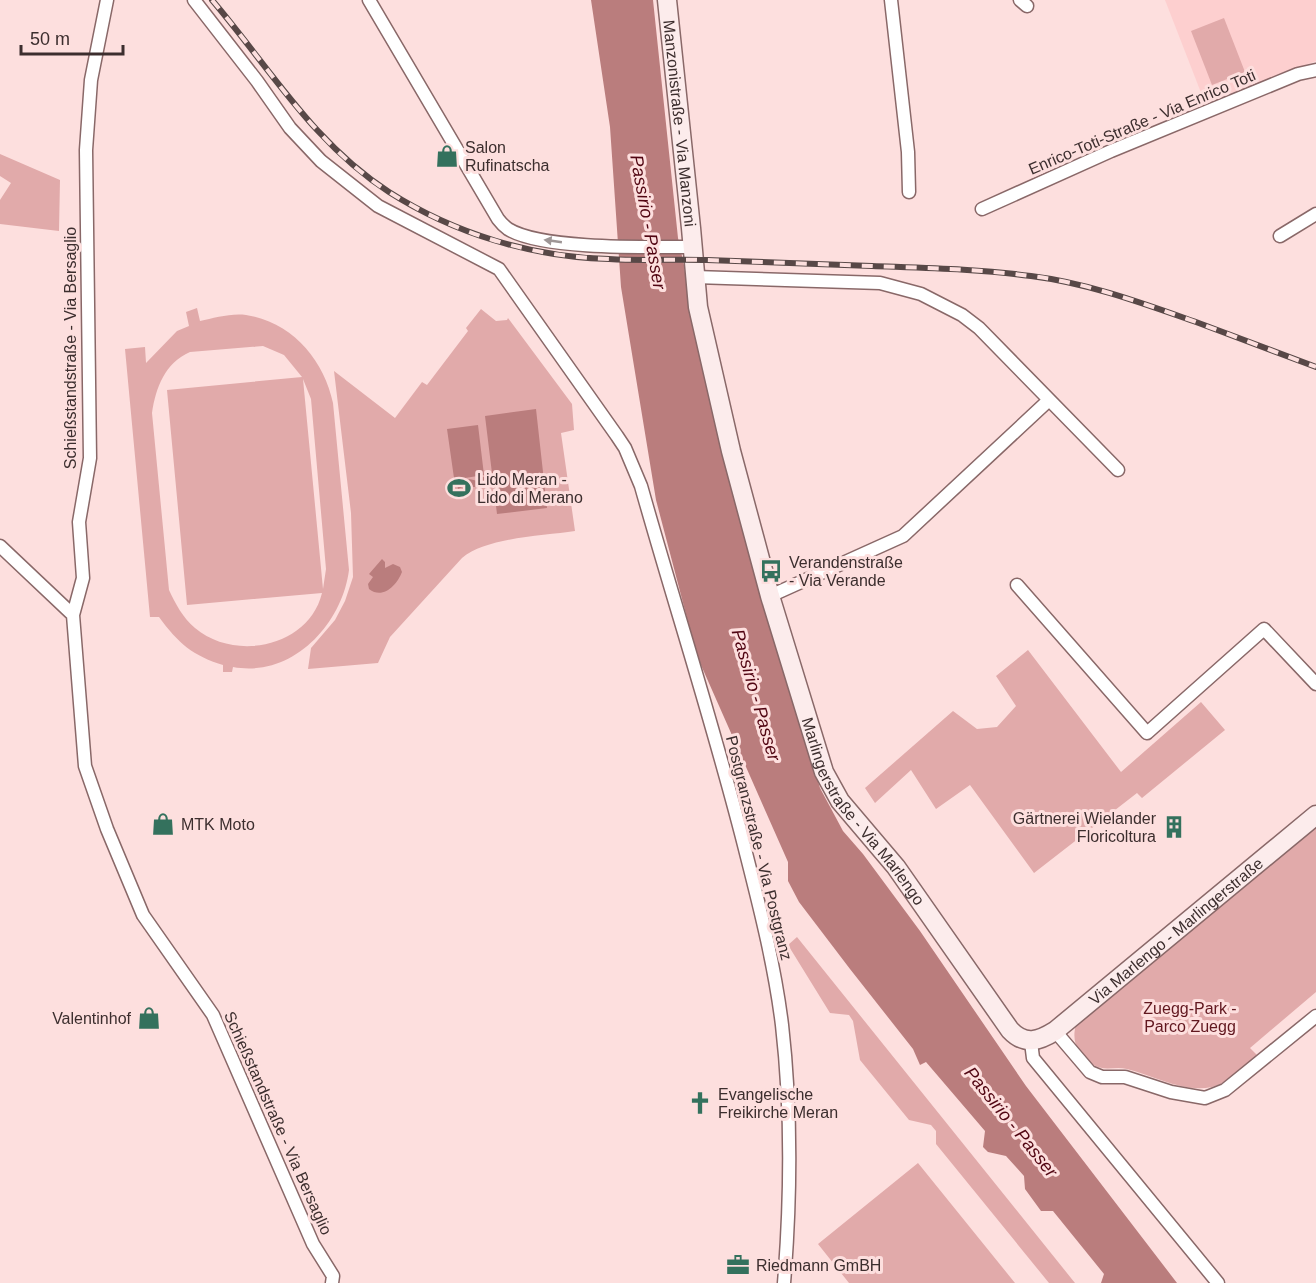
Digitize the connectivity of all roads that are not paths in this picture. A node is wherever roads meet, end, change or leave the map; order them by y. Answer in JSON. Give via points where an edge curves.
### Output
{"nodes":[{"id":1,"x":107,"y":0,"type":"edge"},
{"id":2,"x":194,"y":0,"type":"edge"},
{"id":3,"x":369,"y":0,"type":"edge"},
{"id":4,"x":667,"y":0,"type":"edge"},
{"id":5,"x":891,"y":0,"type":"edge"},
{"id":6,"x":1316,"y":70,"type":"edge"},
{"id":7,"x":909,"y":192,"type":"dead end"},
{"id":8,"x":982,"y":209,"type":"dead end"},
{"id":9,"x":1316,"y":214,"type":"edge"},
{"id":10,"x":1280,"y":236,"type":"dead end"},
{"id":11,"x":688,"y":247,"type":"junction"},
{"id":12,"x":695,"y":276,"type":"junction"},
{"id":13,"x":1049,"y":400,"type":"junction"},
{"id":14,"x":1118,"y":470,"type":"dead end"},
{"id":15,"x":0,"y":546,"type":"edge"},
{"id":16,"x":1017,"y":585,"type":"dead end"},
{"id":17,"x":770,"y":596,"type":"junction"},
{"id":18,"x":73,"y":615,"type":"junction"},
{"id":19,"x":1316,"y":684,"type":"edge"},
{"id":20,"x":1316,"y":815,"type":"edge"},
{"id":21,"x":1316,"y":1016,"type":"edge"},
{"id":22,"x":1055,"y":1031,"type":"junction"},
{"id":23,"x":1031,"y":1042,"type":"junction"},
{"id":24,"x":332,"y":1280,"type":"edge"},
{"id":25,"x":346,"y":1283,"type":"edge"},
{"id":26,"x":784,"y":1283,"type":"edge"},
{"id":27,"x":1218,"y":1283,"type":"edge"}],
"edges":[{"from":1,"to":18,"type":"street","name":"Schießstandstraße - Via Bersaglio","via":[[91,80],[86,150],[90,458],[79,522],[83,578]]},
{"from":2,"to":26,"type":"street","name":"Postgranzstraße - Via Postgranz","via":[[290,128],[321,161],[378,206],[499,269],[625,448],[641,486],[729,787],[774,976],[791,1134]]},
{"from":11,"to":3,"type":"street","one_way":true,"via":[[604,245],[536,238],[508,229],[498,219]]},
{"from":4,"to":11,"type":"street","name":"Manzonistraße - Via Manzoni"},
{"from":5,"to":7,"type":"street"},
{"from":6,"to":8,"type":"street","name":"Enrico-Toti-Straße - Via Enrico Toti","via":[[1111,151]]},
{"from":9,"to":10,"type":"street"},
{"from":11,"to":12,"type":"street","name":"Marlingerstraße - Via Marlengo"},
{"from":12,"to":13,"type":"street","via":[[880,283],[921,294],[979,328]]},
{"from":12,"to":17,"type":"street","name":"Marlingerstraße - Via Marlengo","via":[[698,307],[731,451]]},
{"from":13,"to":14,"type":"street"},
{"from":13,"to":17,"type":"street","via":[[903,536]]},
{"from":15,"to":18,"type":"street"},
{"from":16,"to":19,"type":"street","via":[[1147,733],[1264,629]]},
{"from":17,"to":23,"type":"street","name":"Marlingerstraße - Via Marlengo","via":[[824,772],[840,801],[896,867],[1010,1030]]},
{"from":18,"to":24,"type":"street","name":"Schießstandstraße - Via Bersaglio","via":[[85,766],[107,829],[142,915],[213,1015]]},
{"from":20,"to":22,"type":"street","name":"Via Marlengo - Marlingerstraße"},
{"from":21,"to":22,"type":"street","via":[[1226,1090],[1205,1098],[1090,1072]]},
{"from":22,"to":23,"type":"street","name":"Via Marlengo - Marlingerstraße"},
{"from":23,"to":27,"type":"street","via":[[1033,1058]]},
{"from":24,"to":25,"type":"street"}]}
